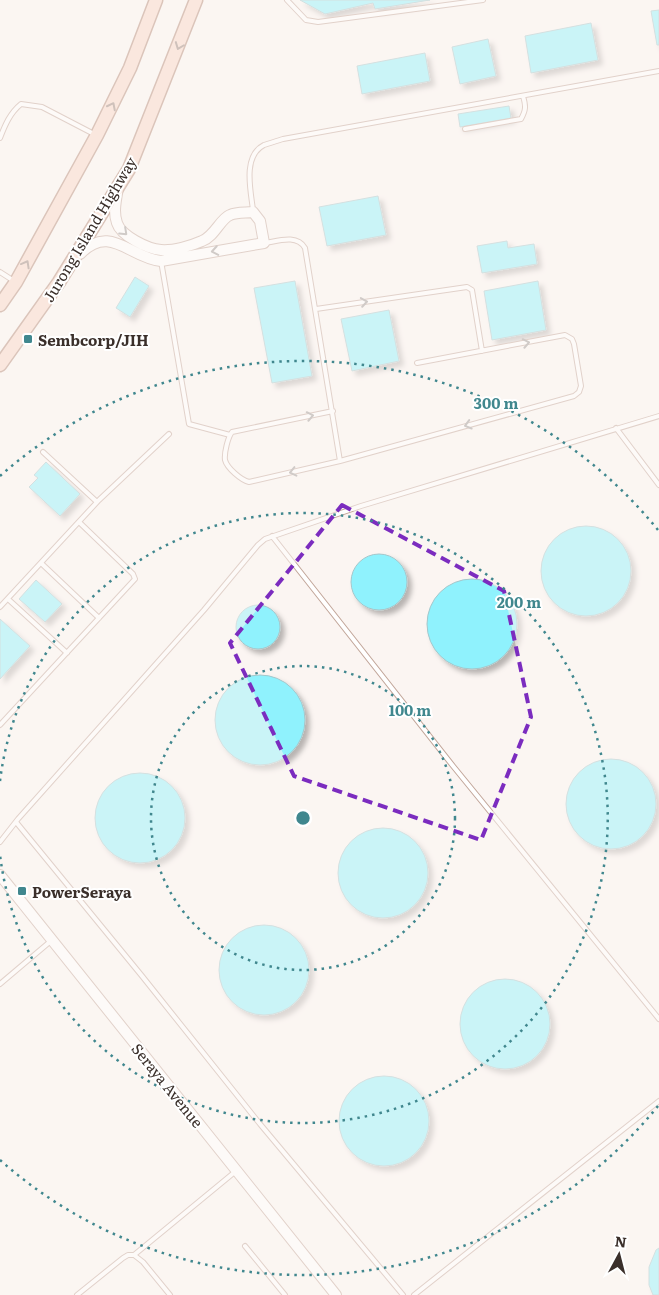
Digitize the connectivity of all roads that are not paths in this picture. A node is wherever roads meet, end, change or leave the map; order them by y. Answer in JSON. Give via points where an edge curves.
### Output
{"nodes":[{"id":1,"x":156,"y":0,"type":"edge"},
{"id":2,"x":196,"y":0,"type":"edge"},
{"id":3,"x":287,"y":0,"type":"edge"},
{"id":4,"x":483,"y":0,"type":"edge"},
{"id":5,"x":659,"y":71,"type":"edge"},
{"id":6,"x":523,"y":96,"type":"junction"},
{"id":7,"x":465,"y":129,"type":"dead end"},
{"id":8,"x":96,"y":135,"type":"junction"},
{"id":9,"x":0,"y":138,"type":"edge"},
{"id":10,"x":118,"y":187,"type":"junction"},
{"id":11,"x":254,"y":212,"type":"junction"},
{"id":12,"x":264,"y":243,"type":"junction"},
{"id":13,"x":160,"y":261,"type":"junction"},
{"id":14,"x":70,"y":263,"type":"junction"},
{"id":15,"x":0,"y":272,"type":"edge"},
{"id":16,"x":16,"y":282,"type":"junction"},
{"id":17,"x":0,"y":305,"type":"edge"},
{"id":18,"x":316,"y":309,"type":"junction"},
{"id":19,"x":482,"y":351,"type":"junction"},
{"id":20,"x":417,"y":363,"type":"dead end"},
{"id":21,"x":0,"y":366,"type":"edge"},
{"id":22,"x":332,"y":411,"type":"junction"},
{"id":23,"x":659,"y":416,"type":"edge"},
{"id":24,"x":616,"y":428,"type":"junction"},
{"id":25,"x":169,"y":434,"type":"dead end"},
{"id":26,"x":230,"y":435,"type":"junction"},
{"id":27,"x":43,"y":452,"type":"dead end"},
{"id":28,"x":340,"y":461,"type":"junction"},
{"id":29,"x":659,"y":485,"type":"edge"},
{"id":30,"x":97,"y":502,"type":"junction"},
{"id":31,"x":78,"y":522,"type":"junction"},
{"id":32,"x":272,"y":536,"type":"junction"},
{"id":33,"x":41,"y":563,"type":"junction"},
{"id":34,"x":8,"y":599,"type":"junction"},
{"id":35,"x":0,"y":607,"type":"edge"},
{"id":36,"x":99,"y":618,"type":"junction"},
{"id":37,"x":67,"y":653,"type":"junction"},
{"id":38,"x":0,"y":725,"type":"edge"},
{"id":39,"x":16,"y":822,"type":"junction"},
{"id":40,"x":0,"y":842,"type":"edge"},
{"id":41,"x":0,"y":875,"type":"edge"},
{"id":42,"x":52,"y":940,"type":"junction"},
{"id":43,"x":0,"y":984,"type":"edge"},
{"id":44,"x":659,"y":1019,"type":"edge"},
{"id":45,"x":659,"y":1100,"type":"edge"},
{"id":46,"x":236,"y":1170,"type":"junction"},
{"id":47,"x":245,"y":1246,"type":"dead end"},
{"id":48,"x":134,"y":1255,"type":"junction"},
{"id":49,"x":77,"y":1295,"type":"edge"},
{"id":50,"x":170,"y":1295,"type":"edge"},
{"id":51,"x":285,"y":1295,"type":"edge"},
{"id":52,"x":336,"y":1295,"type":"edge"},
{"id":53,"x":403,"y":1295,"type":"edge"},
{"id":54,"x":414,"y":1295,"type":"edge"}],
"edges":[{"from":8,"to":1,"type":"main road","one_way":true,"via":[[130,68]]},
{"from":2,"to":10,"type":"main road","name":"Jurong Island Highway","one_way":true,"via":[[129,169]]},
{"from":3,"to":4,"type":"lane","via":[[306,20],[318,22]]},
{"from":5,"to":6,"type":"lane"},
{"from":6,"to":7,"type":"lane","via":[[526,106],[521,120]]},
{"from":6,"to":11,"type":"lane","via":[[262,146],[250,162]]},
{"from":8,"to":9,"type":"lane","via":[[42,107],[21,104],[5,124]]},
{"from":16,"to":8,"type":"main road","one_way":true},
{"from":10,"to":11,"type":"street","one_way":true,"via":[[117,225],[135,241],[161,250],[201,242],[231,215]]},
{"from":10,"to":14,"type":"main road","name":"Jurong Island Highway"},
{"from":11,"to":12,"type":"street","via":[[260,221]]},
{"from":12,"to":13,"type":"street","one_way":true},
{"from":12,"to":18,"type":"lane","via":[[294,240],[303,243]]},
{"from":13,"to":14,"type":"street","via":[[108,242],[90,244]]},
{"from":13,"to":26,"type":"lane","via":[[189,424]]},
{"from":14,"to":21,"type":"main road","name":"Jurong Island Highway"},
{"from":15,"to":16,"type":"lane"},
{"from":16,"to":17,"type":"main road"},
{"from":18,"to":19,"type":"lane","one_way":true,"via":[[467,286],[472,290]]},
{"from":18,"to":22,"type":"lane"},
{"from":19,"to":20,"type":"lane"},
{"from":19,"to":28,"type":"lane","one_way":true,"via":[[569,336],[574,344],[582,382],[580,390],[574,396]]},
{"from":26,"to":22,"type":"lane","one_way":true,"via":[[236,430]]},
{"from":22,"to":28,"type":"lane"},
{"from":23,"to":24,"type":"lane"},
{"from":24,"to":29,"type":"lane"},
{"from":24,"to":32,"type":"lane"},
{"from":25,"to":30,"type":"lane"},
{"from":28,"to":26,"type":"lane","one_way":true,"via":[[249,482],[241,479],[226,462]]},
{"from":27,"to":30,"type":"lane"},
{"from":30,"to":31,"type":"lane"},
{"from":31,"to":33,"type":"lane"},
{"from":31,"to":36,"type":"lane","via":[[135,576]]},
{"from":32,"to":39,"type":"lane","via":[[258,545]]},
{"from":32,"to":44,"type":"lane","via":[[452,766]]},
{"from":33,"to":34,"type":"lane"},
{"from":33,"to":36,"type":"lane"},
{"from":34,"to":35,"type":"lane"},
{"from":34,"to":37,"type":"lane"},
{"from":36,"to":37,"type":"lane"},
{"from":37,"to":38,"type":"lane"},
{"from":39,"to":40,"type":"lane"},
{"from":39,"to":53,"type":"lane"},
{"from":41,"to":42,"type":"street","name":"Seraya Avenue"},
{"from":42,"to":43,"type":"lane"},
{"from":42,"to":46,"type":"street","name":"Seraya Avenue"},
{"from":45,"to":54,"type":"lane"},
{"from":46,"to":48,"type":"lane"},
{"from":46,"to":52,"type":"street","name":"Seraya Avenue"},
{"from":47,"to":51,"type":"lane"},
{"from":48,"to":49,"type":"lane","via":[[123,1258]]},
{"from":48,"to":50,"type":"lane"}]}
